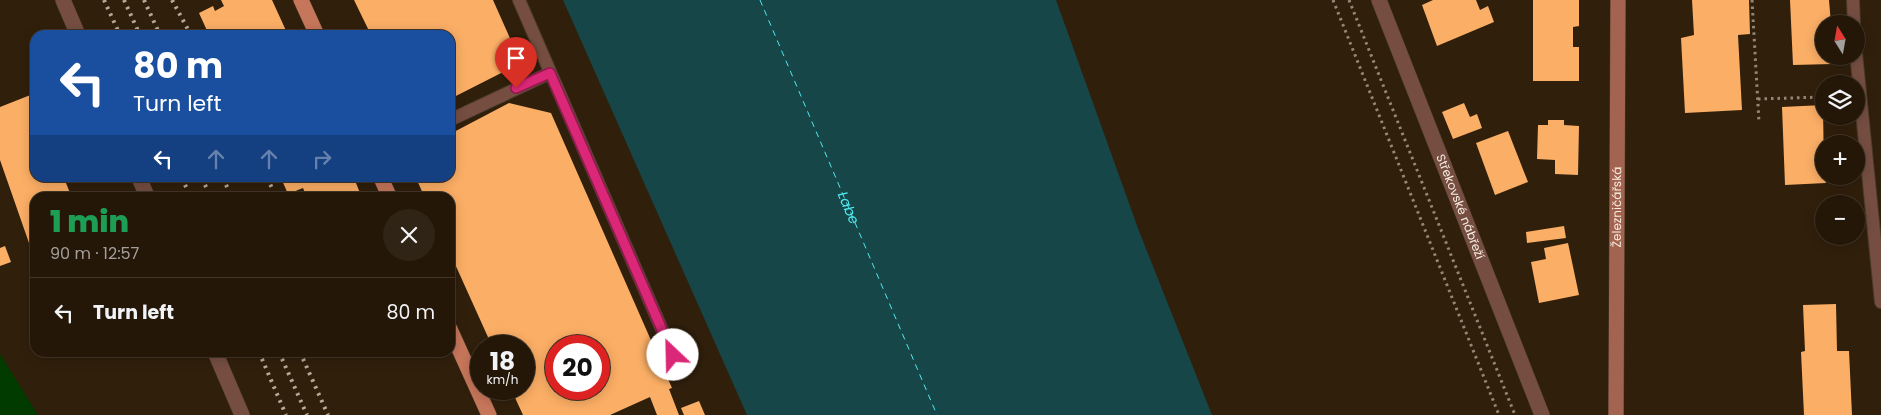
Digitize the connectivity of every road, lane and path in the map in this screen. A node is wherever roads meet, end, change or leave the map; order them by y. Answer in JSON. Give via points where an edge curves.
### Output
{"nodes":[{"id":1,"x":63,"y":0,"type":"edge"},
{"id":2,"x":301,"y":0,"type":"edge"},
{"id":3,"x":519,"y":0,"type":"edge"},
{"id":4,"x":1333,"y":0,"type":"edge"},
{"id":5,"x":1349,"y":0,"type":"edge"},
{"id":6,"x":1379,"y":0,"type":"edge"},
{"id":7,"x":1618,"y":0,"type":"edge"},
{"id":8,"x":1752,"y":0,"type":"edge"},
{"id":9,"x":1853,"y":0,"type":"edge"},
{"id":10,"x":1854,"y":15,"type":"edge"},
{"id":11,"x":76,"y":30,"type":"edge"},
{"id":12,"x":315,"y":30,"type":"edge"},
{"id":13,"x":1857,"y":65,"type":"edge"},
{"id":14,"x":550,"y":73,"type":"junction"},
{"id":15,"x":1815,"y":97,"type":"edge"},
{"id":16,"x":1758,"y":99,"type":"junction"},
{"id":17,"x":455,"y":118,"type":"edge"},
{"id":18,"x":1759,"y":122,"type":"dead end"},
{"id":19,"x":1881,"y":302,"type":"edge"},
{"id":20,"x":455,"y":340,"type":"edge"},
{"id":21,"x":673,"y":355,"type":"dead end"},
{"id":22,"x":216,"y":357,"type":"edge"},
{"id":23,"x":242,"y":415,"type":"edge"},
{"id":24,"x":489,"y":415,"type":"edge"},
{"id":25,"x":1499,"y":415,"type":"edge"},
{"id":26,"x":1515,"y":415,"type":"edge"},
{"id":27,"x":1542,"y":415,"type":"edge"},
{"id":28,"x":1616,"y":415,"type":"edge"}],
"edges":[{"from":1,"to":11,"type":"street"},
{"from":2,"to":12,"type":"main road"},
{"from":3,"to":14,"type":"lane"},
{"from":4,"to":25,"type":"path"},
{"from":5,"to":26,"type":"path"},
{"from":6,"to":27,"type":"street","name":"Střekovské nábřeží"},
{"from":7,"to":28,"type":"main road","name":"Železničářská"},
{"from":8,"to":16,"type":"path"},
{"from":9,"to":10,"type":"lane"},
{"from":13,"to":19,"type":"lane"},
{"from":14,"to":17,"type":"lane"},
{"from":14,"to":21,"type":"lane"},
{"from":15,"to":16,"type":"path"},
{"from":16,"to":18,"type":"path"},
{"from":20,"to":24,"type":"main road"},
{"from":22,"to":23,"type":"street"}]}
